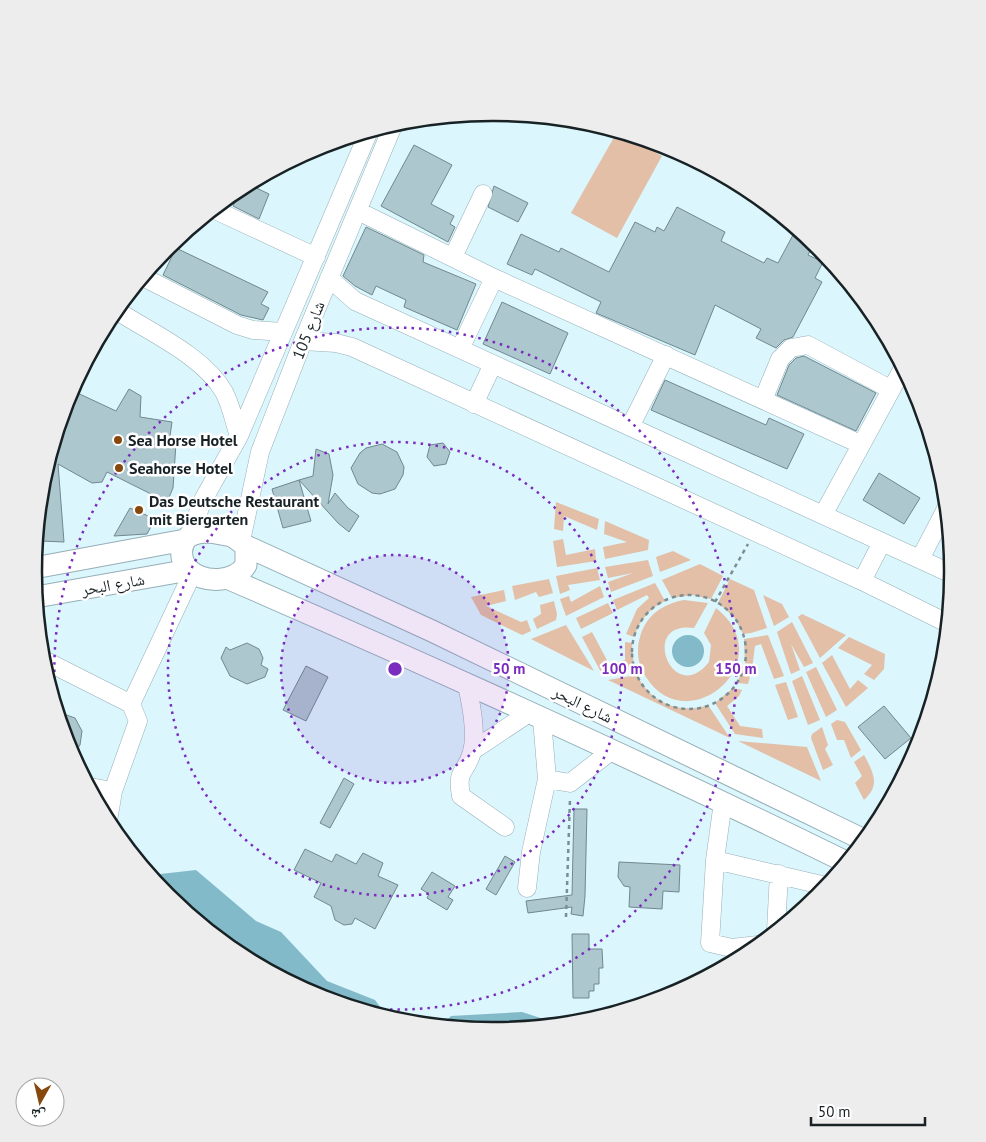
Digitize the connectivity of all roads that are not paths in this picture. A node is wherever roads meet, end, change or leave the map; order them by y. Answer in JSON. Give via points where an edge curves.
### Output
{"nodes":[{"id":1,"x":390,"y":133,"type":"edge"},
{"id":2,"x":366,"y":139,"type":"edge"},
{"id":3,"x":483,"y":194,"type":"dead end"},
{"id":4,"x":358,"y":211,"type":"junction"},
{"id":5,"x":221,"y":212,"type":"edge"},
{"id":6,"x":316,"y":258,"type":"junction"},
{"id":7,"x":453,"y":258,"type":"junction"},
{"id":8,"x":329,"y":278,"type":"junction"},
{"id":9,"x":494,"y":278,"type":"junction"},
{"id":10,"x":149,"y":280,"type":"edge"},
{"id":11,"x":123,"y":314,"type":"edge"},
{"id":12,"x":283,"y":332,"type":"junction"},
{"id":13,"x":303,"y":341,"type":"junction"},
{"id":14,"x":460,"y":349,"type":"junction"},
{"id":15,"x":666,"y":355,"type":"junction"},
{"id":16,"x":493,"y":364,"type":"junction"},
{"id":17,"x":899,"y":376,"type":"edge"},
{"id":18,"x":890,"y":390,"type":"junction"},
{"id":19,"x":763,"y":400,"type":"junction"},
{"id":20,"x":474,"y":404,"type":"junction"},
{"id":21,"x":630,"y":427,"type":"junction"},
{"id":22,"x":239,"y":436,"type":"junction"},
{"id":23,"x":860,"y":444,"type":"junction"},
{"id":24,"x":823,"y":515,"type":"junction"},
{"id":25,"x":941,"y":520,"type":"edge"},
{"id":26,"x":187,"y":538,"type":"junction"},
{"id":27,"x":882,"y":542,"type":"junction"},
{"id":28,"x":243,"y":544,"type":"junction"},
{"id":29,"x":920,"y":559,"type":"junction"},
{"id":30,"x":42,"y":563,"type":"edge"},
{"id":31,"x":944,"y":570,"type":"edge"},
{"id":32,"x":191,"y":571,"type":"junction"},
{"id":33,"x":227,"y":578,"type":"junction"},
{"id":34,"x":862,"y":581,"type":"junction"},
{"id":35,"x":43,"y":596,"type":"edge"},
{"id":36,"x":941,"y":620,"type":"edge"},
{"id":37,"x":432,"y":631,"type":"junction"},
{"id":38,"x":418,"y":661,"type":"junction"},
{"id":39,"x":52,"y":664,"type":"edge"},
{"id":40,"x":467,"y":685,"type":"junction"},
{"id":41,"x":131,"y":704,"type":"junction"},
{"id":42,"x":535,"y":716,"type":"junction"},
{"id":43,"x":472,"y":751,"type":"junction"},
{"id":44,"x":611,"y":751,"type":"junction"},
{"id":45,"x":547,"y":779,"type":"junction"},
{"id":46,"x":99,"y":789,"type":"edge"},
{"id":47,"x":113,"y":791,"type":"junction"},
{"id":48,"x":763,"y":792,"type":"junction"},
{"id":49,"x":723,"y":802,"type":"junction"},
{"id":50,"x":110,"y":808,"type":"edge"},
{"id":51,"x":756,"y":818,"type":"junction"},
{"id":52,"x":505,"y":827,"type":"dead end"},
{"id":53,"x":856,"y":836,"type":"edge"},
{"id":54,"x":839,"y":859,"type":"edge"},
{"id":55,"x":715,"y":860,"type":"junction"},
{"id":56,"x":779,"y":874,"type":"junction"},
{"id":57,"x":818,"y":884,"type":"edge"},
{"id":58,"x":527,"y":888,"type":"dead end"},
{"id":59,"x":777,"y":921,"type":"edge"},
{"id":60,"x":741,"y":947,"type":"edge"}],
"edges":[{"from":1,"to":4,"type":"street","name":"شارع 105"},
{"from":2,"to":6,"type":"street","name":"شارع 105"},
{"from":3,"to":7,"type":"street"},
{"from":4,"to":7,"type":"street"},
{"from":4,"to":8,"type":"street","name":"شارع 105"},
{"from":5,"to":6,"type":"street"},
{"from":6,"to":12,"type":"street","name":"شارع 105"},
{"from":7,"to":9,"type":"street"},
{"from":8,"to":13,"type":"street","name":"شارع 105"},
{"from":8,"to":14,"type":"street","via":[[355,301]]},
{"from":9,"to":14,"type":"street"},
{"from":9,"to":15,"type":"street"},
{"from":10,"to":12,"type":"street","via":[[237,326]]},
{"from":11,"to":22,"type":"street","via":[[196,361],[212,375],[224,392]]},
{"from":12,"to":22,"type":"street","name":"شارع 105"},
{"from":13,"to":20,"type":"street","via":[[352,347]]},
{"from":13,"to":28,"type":"street","name":"شارع 105","via":[[260,452]]},
{"from":14,"to":16,"type":"street"},
{"from":15,"to":19,"type":"street"},
{"from":15,"to":21,"type":"street"},
{"from":16,"to":20,"type":"street"},
{"from":16,"to":21,"type":"street"},
{"from":17,"to":18,"type":"street"},
{"from":18,"to":19,"type":"street","via":[[808,345],[791,348],[780,359]]},
{"from":18,"to":23,"type":"street"},
{"from":19,"to":23,"type":"street"},
{"from":20,"to":34,"type":"street"},
{"from":21,"to":24,"type":"street"},
{"from":22,"to":26,"type":"street","name":"شارع 105","via":[[203,500]]},
{"from":23,"to":24,"type":"street"},
{"from":24,"to":27,"type":"street"},
{"from":25,"to":29,"type":"street"},
{"from":26,"to":28,"type":"main road","via":[[221,532]]},
{"from":26,"to":30,"type":"main road","name":"شارع البحر"},
{"from":26,"to":32,"type":"main road","via":[[182,556]]},
{"from":27,"to":29,"type":"street"},
{"from":27,"to":34,"type":"street"},
{"from":28,"to":33,"type":"main road","via":[[246,564],[235,576]]},
{"from":28,"to":37,"type":"main road","name":"شارع البحر"},
{"from":29,"to":31,"type":"street"},
{"from":32,"to":33,"type":"main road","via":[[207,577]]},
{"from":32,"to":35,"type":"main road","name":"شارع البحر"},
{"from":32,"to":41,"type":"street"},
{"from":33,"to":38,"type":"main road","name":"شارع البحر"},
{"from":34,"to":36,"type":"street"},
{"from":37,"to":38,"type":"main road"},
{"from":37,"to":48,"type":"main road","name":"شارع البحر"},
{"from":38,"to":40,"type":"main road","name":"شارع البحر"},
{"from":39,"to":41,"type":"street"},
{"from":40,"to":42,"type":"main road","name":"شارع البحر"},
{"from":40,"to":43,"type":"street","via":[[473,716]]},
{"from":41,"to":47,"type":"street","via":[[138,721]]},
{"from":42,"to":43,"type":"street"},
{"from":42,"to":44,"type":"main road","name":"شارع البحر"},
{"from":42,"to":45,"type":"street"},
{"from":43,"to":52,"type":"street","via":[[458,779],[461,796]]},
{"from":44,"to":45,"type":"street","via":[[570,783]]},
{"from":44,"to":49,"type":"main road","name":"شارع البحر"},
{"from":45,"to":58,"type":"street","via":[[531,852]]},
{"from":46,"to":47,"type":"street"},
{"from":47,"to":50,"type":"street"},
{"from":48,"to":51,"type":"main road"},
{"from":48,"to":53,"type":"main road","name":"شارع البحر"},
{"from":49,"to":51,"type":"main road","name":"شارع البحر"},
{"from":49,"to":55,"type":"street"},
{"from":51,"to":54,"type":"main road","name":"شارع البحر"},
{"from":55,"to":56,"type":"street"},
{"from":55,"to":60,"type":"street","via":[[710,943]]},
{"from":56,"to":57,"type":"street"},
{"from":56,"to":59,"type":"street"}]}
